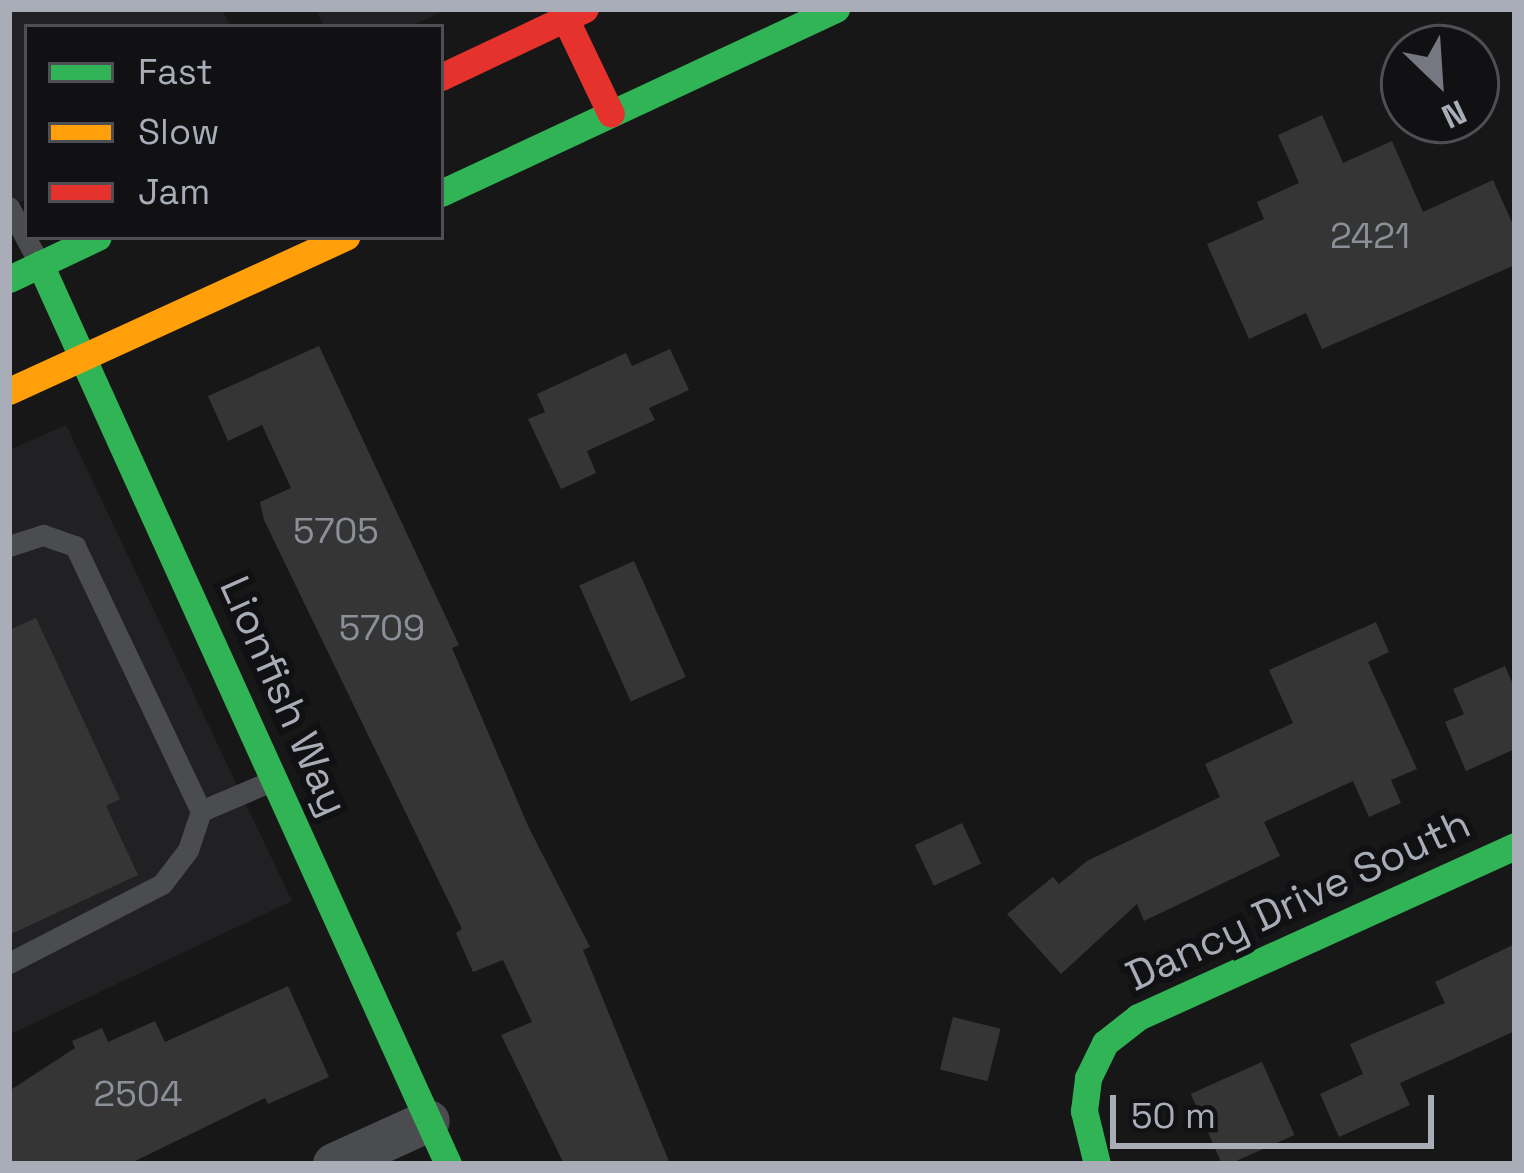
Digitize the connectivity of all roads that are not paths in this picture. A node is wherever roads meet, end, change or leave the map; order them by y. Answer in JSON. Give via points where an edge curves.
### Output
{"nodes":[{"id":1,"x":836,"y":9,"type":"edge"},
{"id":2,"x":575,"y":14,"type":"edge"},
{"id":3,"x":444,"y":76,"type":"edge"},
{"id":4,"x":611,"y":114,"type":"junction"},
{"id":5,"x":444,"y":192,"type":"edge"},
{"id":6,"x":9,"y":207,"type":"edge"},
{"id":7,"x":24,"y":235,"type":"edge"},
{"id":8,"x":27,"y":240,"type":"edge"},
{"id":9,"x":92,"y":240,"type":"edge"},
{"id":10,"x":339,"y":240,"type":"edge"},
{"id":11,"x":40,"y":264,"type":"junction"},
{"id":12,"x":9,"y":279,"type":"edge"},
{"id":13,"x":85,"y":356,"type":"junction"},
{"id":14,"x":9,"y":392,"type":"edge"},
{"id":15,"x":9,"y":546,"type":"edge"},
{"id":16,"x":275,"y":779,"type":"junction"},
{"id":17,"x":201,"y":811,"type":"junction"},
{"id":18,"x":1515,"y":846,"type":"edge"},
{"id":19,"x":9,"y":962,"type":"edge"},
{"id":20,"x":429,"y":1121,"type":"junction"},
{"id":21,"x":334,"y":1164,"type":"edge"},
{"id":22,"x":448,"y":1164,"type":"edge"},
{"id":23,"x":1097,"y":1164,"type":"edge"}],
"edges":[{"from":1,"to":4,"type":"street"},
{"from":2,"to":3,"type":"street"},
{"from":2,"to":4,"type":"street"},
{"from":4,"to":5,"type":"street"},
{"from":6,"to":7,"type":"lane"},
{"from":8,"to":11,"type":"lane"},
{"from":9,"to":11,"type":"street"},
{"from":10,"to":13,"type":"street"},
{"from":11,"to":12,"type":"street"},
{"from":11,"to":13,"type":"street","name":"Lionfish Way"},
{"from":13,"to":14,"type":"street"},
{"from":13,"to":16,"type":"street","name":"Lionfish Way"},
{"from":15,"to":17,"type":"lane","via":[[43,535],[75,546]]},
{"from":16,"to":17,"type":"lane"},
{"from":16,"to":20,"type":"street","name":"Lionfish Way"},
{"from":17,"to":19,"type":"lane","via":[[188,850],[162,884]]},
{"from":18,"to":23,"type":"street","name":"Dancy Drive South","via":[[1138,1017],[1105,1043],[1088,1078],[1084,1111]]},
{"from":20,"to":21,"type":"street"},
{"from":20,"to":22,"type":"street","name":"Lionfish Way"}]}
